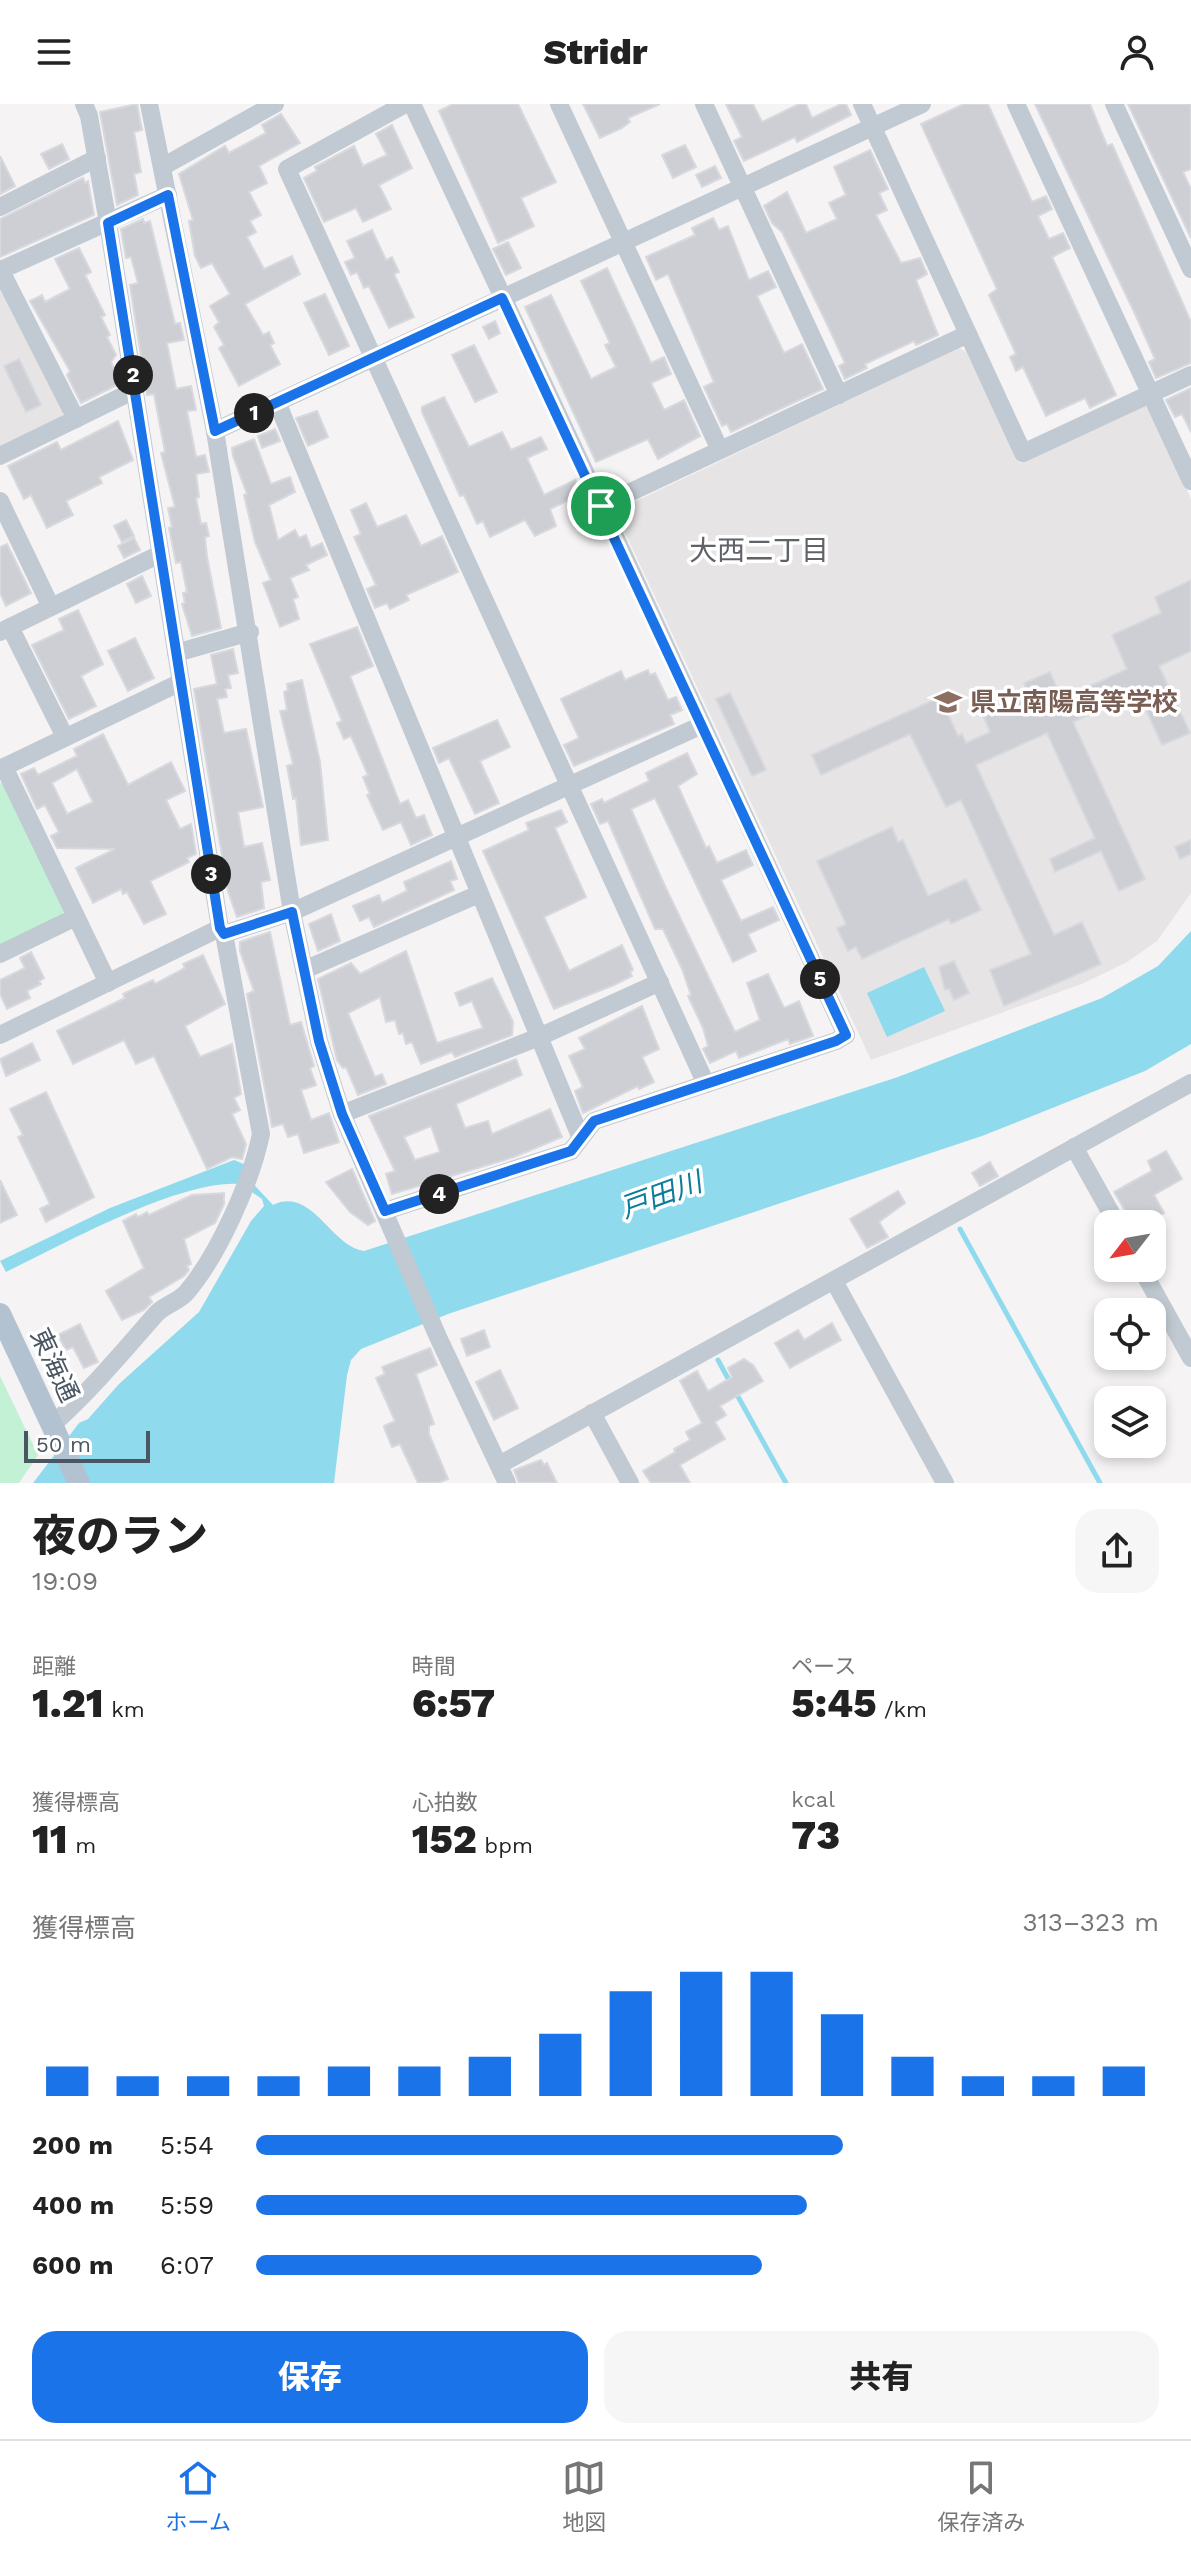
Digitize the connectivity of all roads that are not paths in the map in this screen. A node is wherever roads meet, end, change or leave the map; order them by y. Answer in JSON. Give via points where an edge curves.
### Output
{"nodes":[{"id":1,"x":84,"y":104,"type":"edge"},
{"id":2,"x":149,"y":104,"type":"edge"},
{"id":3,"x":275,"y":104,"type":"edge"},
{"id":4,"x":405,"y":104,"type":"edge"},
{"id":5,"x":412,"y":104,"type":"edge"},
{"id":6,"x":559,"y":104,"type":"edge"},
{"id":7,"x":704,"y":104,"type":"edge"},
{"id":8,"x":862,"y":104,"type":"edge"},
{"id":9,"x":922,"y":104,"type":"edge"},
{"id":10,"x":1016,"y":104,"type":"edge"},
{"id":11,"x":1114,"y":104,"type":"edge"},
{"id":12,"x":872,"y":126,"type":"junction"},
{"id":13,"x":97,"y":158,"type":"junction"},
{"id":14,"x":162,"y":167,"type":"junction"},
{"id":15,"x":741,"y":187,"type":"junction"},
{"id":16,"x":168,"y":195,"type":"junction"},
{"id":17,"x":0,"y":207,"type":"edge"},
{"id":18,"x":108,"y":223,"type":"junction"},
{"id":19,"x":623,"y":242,"type":"junction"},
{"id":20,"x":1191,"y":269,"type":"edge"},
{"id":21,"x":0,"y":270,"type":"edge"},
{"id":22,"x":502,"y":298,"type":"junction"},
{"id":23,"x":968,"y":334,"type":"junction"},
{"id":24,"x":372,"y":358,"type":"junction"},
{"id":25,"x":1191,"y":375,"type":"edge"},
{"id":26,"x":135,"y":390,"type":"junction"},
{"id":27,"x":1150,"y":394,"type":"junction"},
{"id":28,"x":839,"y":395,"type":"junction"},
{"id":29,"x":277,"y":402,"type":"junction"},
{"id":30,"x":76,"y":419,"type":"junction"},
{"id":31,"x":215,"y":431,"type":"junction"},
{"id":32,"x":720,"y":450,"type":"junction"},
{"id":33,"x":0,"y":456,"type":"edge"},
{"id":34,"x":1191,"y":481,"type":"edge"},
{"id":35,"x":0,"y":501,"type":"edge"},
{"id":36,"x":601,"y":506,"type":"junction"},
{"id":37,"x":160,"y":554,"type":"junction"},
{"id":38,"x":51,"y":607,"type":"junction"},
{"id":39,"x":5,"y":630,"type":"edge"},
{"id":40,"x":250,"y":632,"type":"junction"},
{"id":41,"x":176,"y":653,"type":"junction"},
{"id":42,"x":181,"y":682,"type":"junction"},
{"id":43,"x":702,"y":725,"type":"junction"},
{"id":44,"x":65,"y":737,"type":"junction"},
{"id":45,"x":2,"y":768,"type":"edge"},
{"id":46,"x":570,"y":786,"type":"junction"},
{"id":47,"x":456,"y":838,"type":"junction"},
{"id":48,"x":479,"y":894,"type":"junction"},
{"id":49,"x":292,"y":912,"type":"junction"},
{"id":50,"x":76,"y":917,"type":"junction"},
{"id":51,"x":222,"y":931,"type":"junction"},
{"id":52,"x":0,"y":954,"type":"edge"},
{"id":53,"x":304,"y":970,"type":"junction"},
{"id":54,"x":660,"y":982,"type":"junction"},
{"id":55,"x":108,"y":983,"type":"junction"},
{"id":56,"x":0,"y":1035,"type":"edge"},
{"id":57,"x":539,"y":1037,"type":"junction"},
{"id":58,"x":1191,"y":1083,"type":"edge"},
{"id":59,"x":706,"y":1084,"type":"junction"},
{"id":60,"x":342,"y":1114,"type":"junction"},
{"id":61,"x":580,"y":1136,"type":"junction"},
{"id":62,"x":1074,"y":1147,"type":"junction"},
{"id":63,"x":1109,"y":1210,"type":"edge"},
{"id":64,"x":385,"y":1211,"type":"junction"},
{"id":65,"x":834,"y":1281,"type":"junction"},
{"id":66,"x":1149,"y":1282,"type":"edge"},
{"id":67,"x":1,"y":1317,"type":"edge"},
{"id":68,"x":1191,"y":1358,"type":"edge"},
{"id":69,"x":592,"y":1413,"type":"junction"},
{"id":70,"x":52,"y":1425,"type":"junction"},
{"id":71,"x":499,"y":1465,"type":"junction"},
{"id":72,"x":79,"y":1483,"type":"edge"},
{"id":73,"x":507,"y":1483,"type":"edge"},
{"id":74,"x":630,"y":1483,"type":"edge"},
{"id":75,"x":945,"y":1483,"type":"edge"}],
"edges":[{"from":1,"to":13,"type":"street"},
{"from":2,"to":14,"type":"street"},
{"from":3,"to":14,"type":"street"},
{"from":4,"to":24,"type":"street","via":[[287,169]]},
{"from":5,"to":22,"type":"street"},
{"from":6,"to":19,"type":"street"},
{"from":7,"to":15,"type":"street"},
{"from":8,"to":12,"type":"street"},
{"from":9,"to":12,"type":"street"},
{"from":10,"to":27,"type":"street"},
{"from":11,"to":20,"type":"street"},
{"from":12,"to":15,"type":"street"},
{"from":12,"to":23,"type":"street"},
{"from":13,"to":17,"type":"street"},
{"from":13,"to":18,"type":"street"},
{"from":14,"to":16,"type":"street"},
{"from":15,"to":19,"type":"street"},
{"from":15,"to":28,"type":"street"},
{"from":16,"to":18,"type":"street"},
{"from":16,"to":31,"type":"street"},
{"from":18,"to":21,"type":"street"},
{"from":18,"to":26,"type":"street"},
{"from":19,"to":22,"type":"street"},
{"from":19,"to":32,"type":"street"},
{"from":21,"to":30,"type":"street"},
{"from":22,"to":24,"type":"street"},
{"from":22,"to":36,"type":"street"},
{"from":23,"to":27,"type":"street","via":[[1023,453]]},
{"from":23,"to":28,"type":"street"},
{"from":24,"to":29,"type":"street"},
{"from":24,"to":46,"type":"street"},
{"from":25,"to":27,"type":"street"},
{"from":26,"to":30,"type":"street"},
{"from":26,"to":37,"type":"street"},
{"from":27,"to":34,"type":"street"},
{"from":28,"to":32,"type":"street"},
{"from":29,"to":31,"type":"street"},
{"from":29,"to":47,"type":"street"},
{"from":30,"to":33,"type":"street"},
{"from":31,"to":40,"type":"street"},
{"from":32,"to":36,"type":"street"},
{"from":35,"to":38,"type":"street"},
{"from":36,"to":43,"type":"street"},
{"from":37,"to":38,"type":"street"},
{"from":37,"to":41,"type":"street"},
{"from":38,"to":39,"type":"street"},
{"from":39,"to":44,"type":"street"},
{"from":40,"to":41,"type":"street"},
{"from":40,"to":49,"type":"street"},
{"from":41,"to":42,"type":"street"},
{"from":42,"to":44,"type":"street"},
{"from":42,"to":51,"type":"street"},
{"from":43,"to":46,"type":"street"},
{"from":43,"to":59,"type":"street","via":[[846,1035]]},
{"from":44,"to":45,"type":"street"},
{"from":45,"to":50,"type":"street"},
{"from":46,"to":47,"type":"street"},
{"from":46,"to":54,"type":"street"},
{"from":47,"to":48,"type":"street"},
{"from":47,"to":49,"type":"street"},
{"from":48,"to":53,"type":"street"},
{"from":48,"to":57,"type":"street"},
{"from":49,"to":51,"type":"street"},
{"from":49,"to":53,"type":"street"},
{"from":50,"to":52,"type":"street"},
{"from":50,"to":55,"type":"street"},
{"from":51,"to":55,"type":"street"},
{"from":51,"to":70,"type":"street","via":[[261,1134],[247,1183],[184,1295],[160,1310],[91,1390]]},
{"from":53,"to":60,"type":"street"},
{"from":54,"to":57,"type":"street"},
{"from":54,"to":59,"type":"street"},
{"from":55,"to":56,"type":"street"},
{"from":57,"to":60,"type":"street"},
{"from":57,"to":61,"type":"street"},
{"from":58,"to":62,"type":"street"},
{"from":59,"to":61,"type":"street","via":[[594,1121]]},
{"from":60,"to":64,"type":"street"},
{"from":61,"to":64,"type":"street","via":[[571,1151]]},
{"from":62,"to":63,"type":"street"},
{"from":62,"to":65,"type":"street"},
{"from":64,"to":71,"type":"street"},
{"from":65,"to":69,"type":"street"},
{"from":65,"to":75,"type":"street"},
{"from":66,"to":68,"type":"street"},
{"from":67,"to":70,"type":"main road","name":"東海通"},
{"from":69,"to":71,"type":"street"},
{"from":69,"to":74,"type":"street"},
{"from":70,"to":72,"type":"main road","name":"東海通"},
{"from":71,"to":73,"type":"street"}]}
